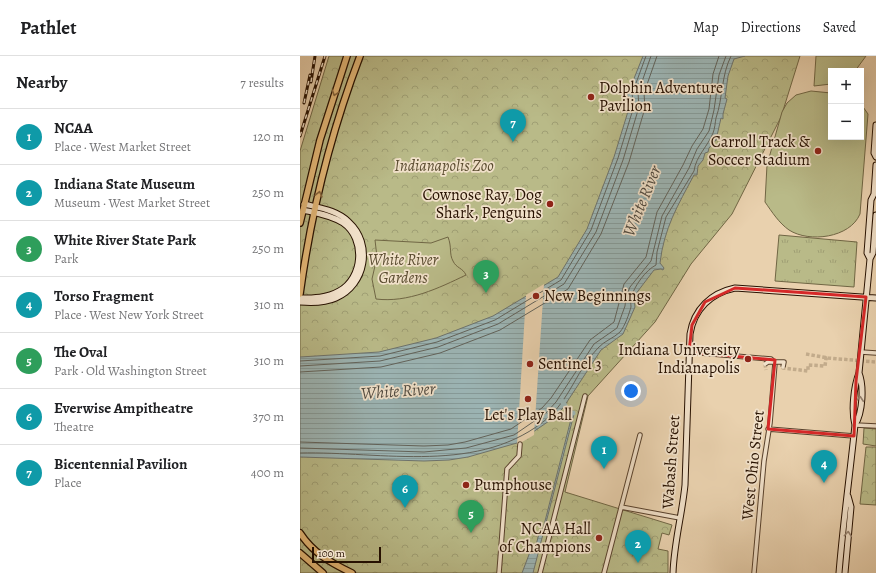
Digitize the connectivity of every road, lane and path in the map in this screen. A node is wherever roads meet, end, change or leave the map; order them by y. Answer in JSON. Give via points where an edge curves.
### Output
{"nodes":[{"id":1,"x":347,"y":56,"type":"edge"},
{"id":2,"x":360,"y":56,"type":"edge"},
{"id":3,"x":876,"y":125,"type":"edge"},
{"id":4,"x":876,"y":157,"type":"edge"},
{"id":5,"x":876,"y":165,"type":"edge"},
{"id":6,"x":875,"y":196,"type":"edge"},
{"id":7,"x":303,"y":207,"type":"junction"},
{"id":8,"x":315,"y":210,"type":"junction"},
{"id":9,"x":876,"y":215,"type":"edge"},
{"id":10,"x":300,"y":223,"type":"edge"},
{"id":11,"x":870,"y":259,"type":"junction"},
{"id":12,"x":300,"y":294,"type":"edge"},
{"id":13,"x":866,"y":297,"type":"junction"},
{"id":14,"x":300,"y":298,"type":"edge"},
{"id":15,"x":876,"y":298,"type":"edge"},
{"id":16,"x":300,"y":302,"type":"edge"},
{"id":17,"x":689,"y":352,"type":"junction"},
{"id":18,"x":861,"y":352,"type":"junction"},
{"id":19,"x":876,"y":354,"type":"edge"},
{"id":20,"x":765,"y":364,"type":"dead end"},
{"id":21,"x":783,"y":367,"type":"tunnel mouth"},
{"id":22,"x":585,"y":396,"type":"dead end"},
{"id":23,"x":855,"y":425,"type":"junction"},
{"id":24,"x":876,"y":426,"type":"edge"},
{"id":25,"x":768,"y":429,"type":"junction"},
{"id":26,"x":640,"y":435,"type":"dead end"},
{"id":27,"x":854,"y":436,"type":"junction"},
{"id":28,"x":520,"y":444,"type":"dead end"},
{"id":29,"x":848,"y":495,"type":"junction"},
{"id":30,"x":621,"y":507,"type":"junction"},
{"id":31,"x":680,"y":518,"type":"junction"},
{"id":32,"x":300,"y":533,"type":"edge"},
{"id":33,"x":300,"y":553,"type":"edge"},
{"id":34,"x":323,"y":573,"type":"edge"},
{"id":35,"x":352,"y":573,"type":"edge"},
{"id":36,"x":499,"y":573,"type":"edge"},
{"id":37,"x":540,"y":573,"type":"edge"},
{"id":38,"x":604,"y":573,"type":"edge"},
{"id":39,"x":673,"y":573,"type":"edge"},
{"id":40,"x":754,"y":573,"type":"edge"},
{"id":41,"x":838,"y":573,"type":"edge"},
{"id":42,"x":844,"y":573,"type":"edge"}],
"edges":[{"from":1,"to":7,"type":"main road","one_way":true,"via":[[320,140]]},
{"from":8,"to":2,"type":"main road","one_way":true,"via":[[334,135]]},
{"from":3,"to":4,"type":"street"},
{"from":5,"to":6,"type":"street"},
{"from":6,"to":11,"type":"street","via":[[871,200],[867,253]]},
{"from":7,"to":8,"type":"street"},
{"from":7,"to":10,"type":"main road"},
{"from":8,"to":12,"type":"main road"},
{"from":8,"to":14,"type":"street","via":[[337,219],[350,230],[358,245],[358,264],[350,280],[340,291],[324,296]]},
{"from":8,"to":16,"type":"street","via":[[341,216],[355,228],[362,242],[364,264],[356,282],[341,296],[325,302]]},
{"from":9,"to":11,"type":"street","via":[[873,253]]},
{"from":11,"to":13,"type":"street"},
{"from":13,"to":15,"type":"street","name":"Wabash Street"},
{"from":13,"to":17,"type":"street","name":"Wabash Street","via":[[746,288],[725,290],[705,302],[697,313],[692,325]]},
{"from":13,"to":18,"type":"street"},
{"from":17,"to":25,"type":"street","name":"West Ohio Street","via":[[773,361]]},
{"from":17,"to":31,"type":"street","name":"Wabash Street","via":[[685,480]]},
{"from":18,"to":19,"type":"street"},
{"from":18,"to":23,"type":"street","via":[[860,373],[856,380],[853,418]]},
{"from":20,"to":21,"type":"street","bridge":true,"via":[[784,362]]},
{"from":22,"to":37,"type":"street"},
{"from":23,"to":24,"type":"street"},
{"from":23,"to":27,"type":"street"},
{"from":25,"to":27,"type":"street"},
{"from":25,"to":40,"type":"street","name":"West Ohio Street"},
{"from":26,"to":30,"type":"street"},
{"from":27,"to":29,"type":"street"},
{"from":28,"to":36,"type":"street","via":[[519,456],[507,469]]},
{"from":29,"to":41,"type":"street","via":[[844,507]]},
{"from":42,"to":29,"type":"street","one_way":true,"via":[[851,507]]},
{"from":30,"to":31,"type":"street"},
{"from":30,"to":38,"type":"street"},
{"from":31,"to":39,"type":"street","name":"Wabash Street"},
{"from":32,"to":35,"type":"main road","via":[[323,558]]},
{"from":33,"to":34,"type":"main road"}]}
